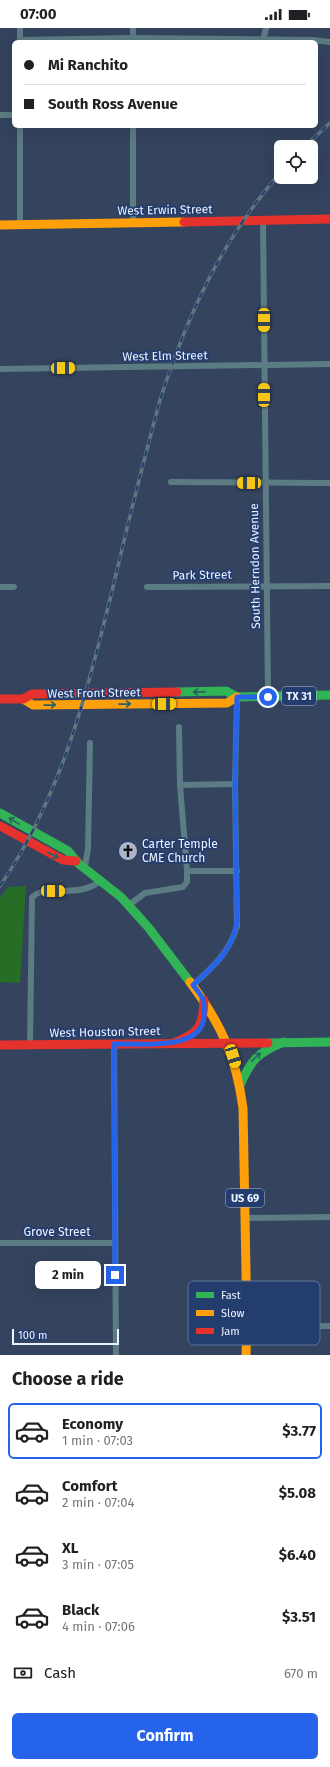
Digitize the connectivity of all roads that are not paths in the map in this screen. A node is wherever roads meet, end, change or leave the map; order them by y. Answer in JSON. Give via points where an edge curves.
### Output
{"nodes":[{"id":1,"x":20,"y":28,"type":"edge"},
{"id":2,"x":133,"y":28,"type":"edge"},
{"id":3,"x":266,"y":28,"type":"edge"},
{"id":4,"x":20,"y":40,"type":"edge"},
{"id":5,"x":133,"y":40,"type":"edge"},
{"id":6,"x":263,"y":40,"type":"junction"},
{"id":7,"x":313,"y":40,"type":"edge"},
{"id":8,"x":318,"y":41,"type":"edge"},
{"id":9,"x":330,"y":42,"type":"edge"},
{"id":10,"x":0,"y":115,"type":"edge"},
{"id":11,"x":12,"y":115,"type":"edge"},
{"id":12,"x":20,"y":128,"type":"edge"},
{"id":13,"x":133,"y":128,"type":"edge"},
{"id":14,"x":330,"y":219,"type":"edge"},
{"id":15,"x":263,"y":220,"type":"junction"},
{"id":16,"x":133,"y":223,"type":"junction"},
{"id":17,"x":0,"y":225,"type":"edge"},
{"id":18,"x":20,"y":225,"type":"junction"},
{"id":19,"x":330,"y":364,"type":"edge"},
{"id":20,"x":264,"y":366,"type":"junction"},
{"id":21,"x":0,"y":369,"type":"edge"},
{"id":22,"x":171,"y":482,"type":"dead end"},
{"id":23,"x":264,"y":483,"type":"junction"},
{"id":24,"x":330,"y":483,"type":"edge"},
{"id":25,"x":266,"y":586,"type":"junction"},
{"id":26,"x":330,"y":586,"type":"edge"},
{"id":27,"x":0,"y":587,"type":"edge"},
{"id":28,"x":14,"y":587,"type":"dead end"},
{"id":29,"x":146,"y":587,"type":"dead end"},
{"id":30,"x":330,"y":695,"type":"edge"},
{"id":31,"x":237,"y":697,"type":"junction"},
{"id":32,"x":268,"y":697,"type":"junction"},
{"id":33,"x":0,"y":700,"type":"edge"},
{"id":34,"x":179,"y":727,"type":"dead end"},
{"id":35,"x":90,"y":743,"type":"dead end"},
{"id":36,"x":235,"y":784,"type":"junction"},
{"id":37,"x":180,"y":785,"type":"junction"},
{"id":38,"x":0,"y":813,"type":"edge"},
{"id":39,"x":0,"y":826,"type":"edge"},
{"id":40,"x":76,"y":861,"type":"junction"},
{"id":41,"x":85,"y":867,"type":"junction"},
{"id":42,"x":187,"y":871,"type":"junction"},
{"id":43,"x":237,"y":872,"type":"junction"},
{"id":44,"x":102,"y":880,"type":"junction"},
{"id":45,"x":130,"y":905,"type":"junction"},
{"id":46,"x":193,"y":985,"type":"junction"},
{"id":47,"x":204,"y":1000,"type":"junction"},
{"id":48,"x":228,"y":1042,"type":"junction"},
{"id":49,"x":284,"y":1042,"type":"junction"},
{"id":50,"x":330,"y":1042,"type":"edge"},
{"id":51,"x":174,"y":1043,"type":"junction"},
{"id":52,"x":30,"y":1044,"type":"junction"},
{"id":53,"x":114,"y":1044,"type":"junction"},
{"id":54,"x":0,"y":1045,"type":"edge"},
{"id":55,"x":240,"y":1085,"type":"junction"},
{"id":56,"x":330,"y":1217,"type":"edge"},
{"id":57,"x":245,"y":1218,"type":"junction"},
{"id":58,"x":0,"y":1243,"type":"edge"},
{"id":59,"x":114,"y":1243,"type":"junction"},
{"id":60,"x":246,"y":1281,"type":"edge"},
{"id":61,"x":320,"y":1326,"type":"edge"},
{"id":62,"x":330,"y":1326,"type":"edge"},
{"id":63,"x":246,"y":1345,"type":"edge"},
{"id":64,"x":116,"y":1355,"type":"edge"},
{"id":65,"x":246,"y":1355,"type":"edge"}],
"edges":[{"from":1,"to":4,"type":"street"},
{"from":2,"to":5,"type":"street"},
{"from":3,"to":6,"type":"street"},
{"from":5,"to":6,"type":"street"},
{"from":6,"to":7,"type":"street"},
{"from":8,"to":9,"type":"street"},
{"from":10,"to":11,"type":"street"},
{"from":12,"to":18,"type":"street"},
{"from":13,"to":16,"type":"street"},
{"from":14,"to":15,"type":"main road","name":"West Erwin Street"},
{"from":15,"to":16,"type":"main road","name":"West Erwin Street"},
{"from":15,"to":20,"type":"street","name":"South Herndon Avenue"},
{"from":16,"to":18,"type":"main road","name":"West Erwin Street"},
{"from":17,"to":18,"type":"main road","name":"West Erwin Street"},
{"from":19,"to":20,"type":"street","name":"West Elm Street"},
{"from":20,"to":21,"type":"street","name":"West Elm Street"},
{"from":20,"to":23,"type":"street","name":"South Herndon Avenue"},
{"from":22,"to":23,"type":"street"},
{"from":23,"to":24,"type":"street"},
{"from":23,"to":25,"type":"street","name":"South Herndon Avenue"},
{"from":25,"to":26,"type":"street","name":"Park Street"},
{"from":25,"to":29,"type":"street","name":"Park Street"},
{"from":25,"to":32,"type":"street","name":"South Herndon Avenue"},
{"from":27,"to":28,"type":"street"},
{"from":30,"to":32,"type":"main road","name":"West Front Street","number":"TX 31"},
{"from":31,"to":32,"type":"main road","name":"West Front Street","number":"TX 31"},
{"from":31,"to":33,"type":"main road","name":"West Front Street","number":"TX 31","via":[[227,703],[33,705],[23,699]]},
{"from":31,"to":36,"type":"street"},
{"from":34,"to":37,"type":"street"},
{"from":35,"to":41,"type":"street","via":[[88,848]]},
{"from":36,"to":37,"type":"street"},
{"from":36,"to":43,"type":"street"},
{"from":37,"to":42,"type":"street"},
{"from":40,"to":38,"type":"main road","number":"US 69","one_way":true,"via":[[68,851]]},
{"from":39,"to":40,"type":"main road","number":"US 69","one_way":true,"via":[[62,860]]},
{"from":40,"to":41,"type":"main road","number":"US 69"},
{"from":41,"to":44,"type":"main road","number":"US 69"},
{"from":42,"to":43,"type":"street"},
{"from":42,"to":45,"type":"street","via":[[187,882],[183,887],[145,893]]},
{"from":43,"to":46,"type":"street","via":[[237,922],[232,939],[218,962]]},
{"from":44,"to":45,"type":"main road","number":"US 69"},
{"from":44,"to":52,"type":"street","via":[[79,891],[42,891],[35,894],[32,903]]},
{"from":45,"to":46,"type":"main road","number":"US 69"},
{"from":46,"to":47,"type":"main road","number":"US 69"},
{"from":47,"to":48,"type":"main road","number":"US 69"},
{"from":47,"to":51,"type":"main road","via":[[204,1018],[199,1031]]},
{"from":48,"to":49,"type":"main road","name":"West Houston Street"},
{"from":48,"to":51,"type":"main road","name":"West Houston Street"},
{"from":48,"to":55,"type":"main road","number":"US 69"},
{"from":49,"to":50,"type":"main road","name":"West Houston Street"},
{"from":55,"to":49,"type":"main road","one_way":true,"via":[[254,1058],[266,1049]]},
{"from":51,"to":53,"type":"main road","name":"West Houston Street"},
{"from":52,"to":53,"type":"main road","name":"West Houston Street"},
{"from":52,"to":54,"type":"main road","name":"West Houston Street"},
{"from":53,"to":59,"type":"street"},
{"from":55,"to":57,"type":"main road","number":"US 69"},
{"from":56,"to":57,"type":"street"},
{"from":57,"to":60,"type":"main road","number":"US 69"},
{"from":58,"to":59,"type":"street","name":"Grove Street"},
{"from":59,"to":64,"type":"street"},
{"from":61,"to":62,"type":"street"},
{"from":63,"to":65,"type":"main road","number":"US 69"}]}
